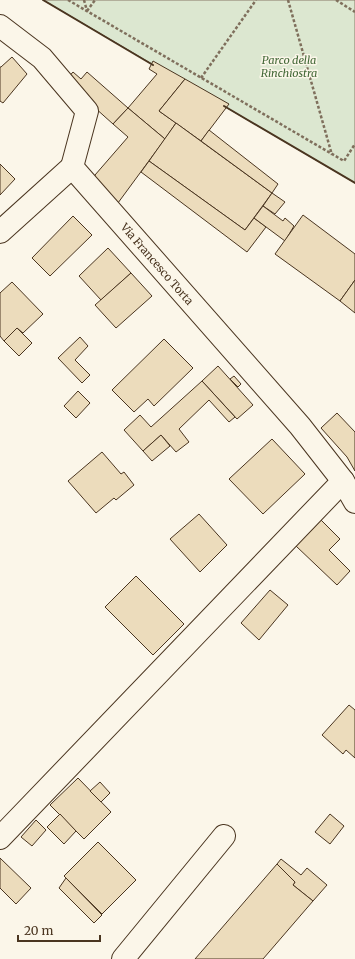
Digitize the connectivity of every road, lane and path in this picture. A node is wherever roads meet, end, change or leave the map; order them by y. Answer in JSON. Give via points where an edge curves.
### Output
{"nodes":[{"id":1,"x":68,"y":0,"type":"edge"},
{"id":2,"x":84,"y":0,"type":"edge"},
{"id":3,"x":95,"y":0,"type":"edge"},
{"id":4,"x":256,"y":0,"type":"edge"},
{"id":5,"x":288,"y":0,"type":"edge"},
{"id":6,"x":336,"y":0,"type":"edge"},
{"id":7,"x":88,"y":11,"type":"junction"},
{"id":8,"x":355,"y":12,"type":"edge"},
{"id":9,"x":0,"y":26,"type":"edge"},
{"id":10,"x":201,"y":78,"type":"junction"},
{"id":11,"x":355,"y":144,"type":"edge"},
{"id":12,"x":332,"y":155,"type":"junction"},
{"id":13,"x":72,"y":168,"type":"junction"},
{"id":14,"x":0,"y":232,"type":"edge"},
{"id":15,"x":343,"y":481,"type":"junction"},
{"id":16,"x":355,"y":502,"type":"edge"},
{"id":17,"x":224,"y":836,"type":"dead end"},
{"id":18,"x":0,"y":838,"type":"edge"},
{"id":19,"x":123,"y":959,"type":"edge"}],
"edges":[{"from":1,"to":7,"type":"path"},
{"from":2,"to":7,"type":"path"},
{"from":3,"to":7,"type":"path"},
{"from":4,"to":10,"type":"path"},
{"from":5,"to":12,"type":"path"},
{"from":6,"to":8,"type":"path"},
{"from":7,"to":10,"type":"path"},
{"from":9,"to":13,"type":"street","via":[[42,58],[88,112]]},
{"from":10,"to":12,"type":"path"},
{"from":11,"to":12,"type":"path","via":[[344,161]]},
{"from":13,"to":14,"type":"street"},
{"from":13,"to":15,"type":"street","name":"Via Francesco Torta","via":[[300,426]]},
{"from":15,"to":16,"type":"street","name":"Via Francesco Torta"},
{"from":15,"to":18,"type":"street"},
{"from":17,"to":19,"type":"street"}]}
